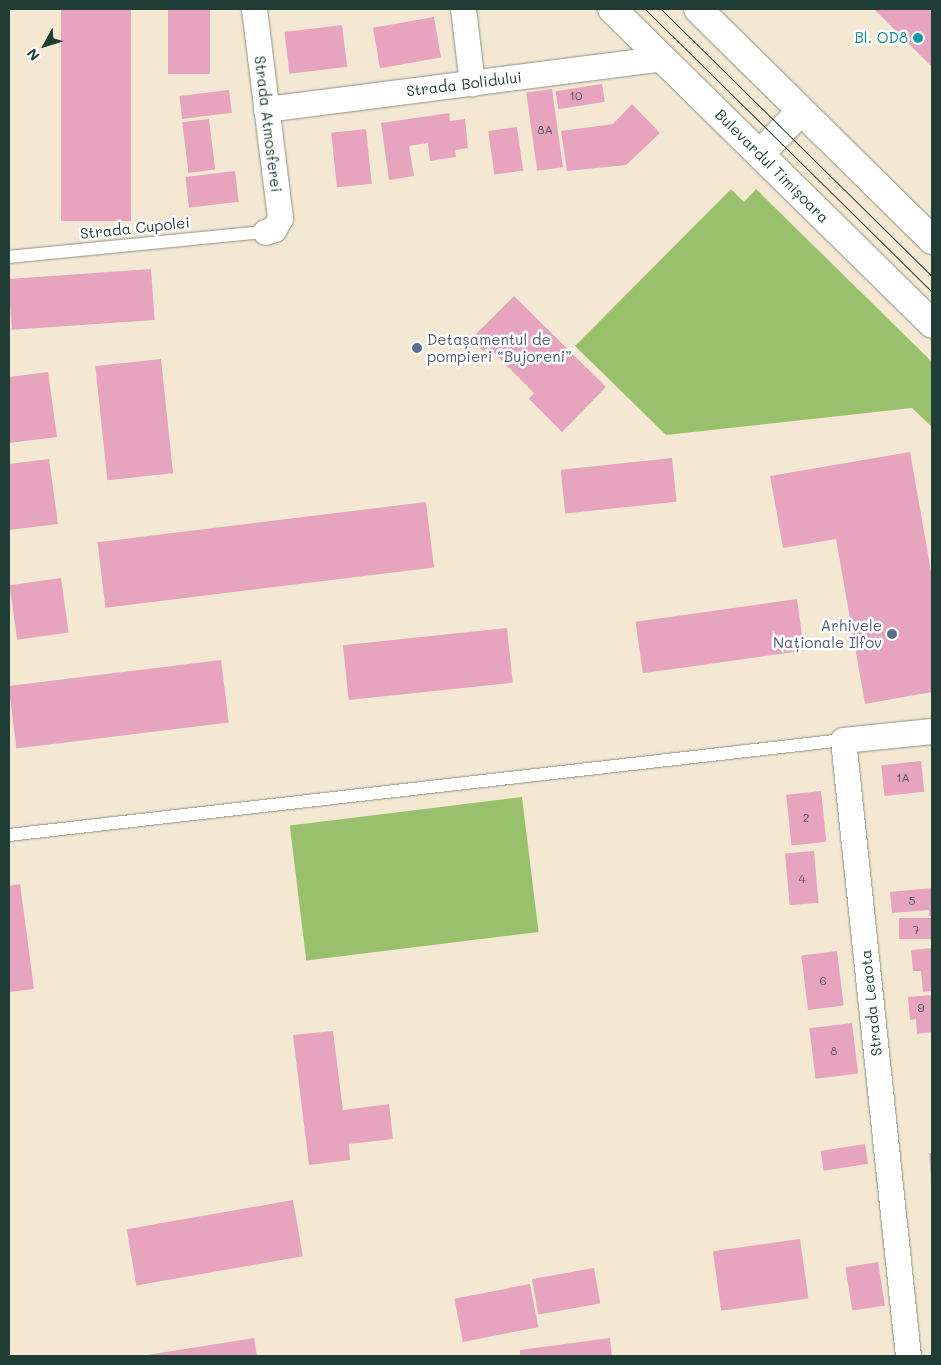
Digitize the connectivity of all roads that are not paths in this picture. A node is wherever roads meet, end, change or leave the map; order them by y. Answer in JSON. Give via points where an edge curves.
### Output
{"nodes":[{"id":1,"x":254,"y":9,"type":"edge"},
{"id":2,"x":463,"y":9,"type":"edge"},
{"id":3,"x":612,"y":9,"type":"edge"},
{"id":4,"x":698,"y":9,"type":"edge"},
{"id":5,"x":662,"y":58,"type":"junction"},
{"id":6,"x":472,"y":83,"type":"junction"},
{"id":7,"x":266,"y":109,"type":"junction"},
{"id":8,"x":802,"y":111,"type":"junction"},
{"id":9,"x":760,"y":154,"type":"junction"},
{"id":10,"x":265,"y":232,"type":"joint"},
{"id":11,"x":932,"y":240,"type":"edge"},
{"id":12,"x":9,"y":257,"type":"edge"},
{"id":13,"x":932,"y":324,"type":"edge"},
{"id":14,"x":932,"y":732,"type":"edge"},
{"id":15,"x":843,"y":740,"type":"junction"},
{"id":16,"x":9,"y":836,"type":"edge"},
{"id":17,"x":908,"y":1356,"type":"edge"}],
"edges":[{"from":1,"to":7,"type":"street","name":"Strada Atmosferei"},
{"from":2,"to":6,"type":"street"},
{"from":3,"to":5,"type":"main road","name":"Bulevardul Timișoara"},
{"from":4,"to":8,"type":"main road"},
{"from":5,"to":6,"type":"street","name":"Strada Bolidului"},
{"from":5,"to":9,"type":"main road","name":"Bulevardul Timișoara"},
{"from":6,"to":7,"type":"street","name":"Strada Bolidului"},
{"from":7,"to":10,"type":"street","name":"Strada Atmosferei","via":[[280,218],[274,229]]},
{"from":8,"to":9,"type":"main road"},
{"from":8,"to":11,"type":"main road"},
{"from":9,"to":13,"type":"main road","name":"Bulevardul Timișoara"},
{"from":10,"to":12,"type":"lane","name":"Strada Cupolei"},
{"from":14,"to":15,"type":"street"},
{"from":15,"to":16,"type":"lane"},
{"from":15,"to":17,"type":"street","name":"Strada Leaota"}]}
